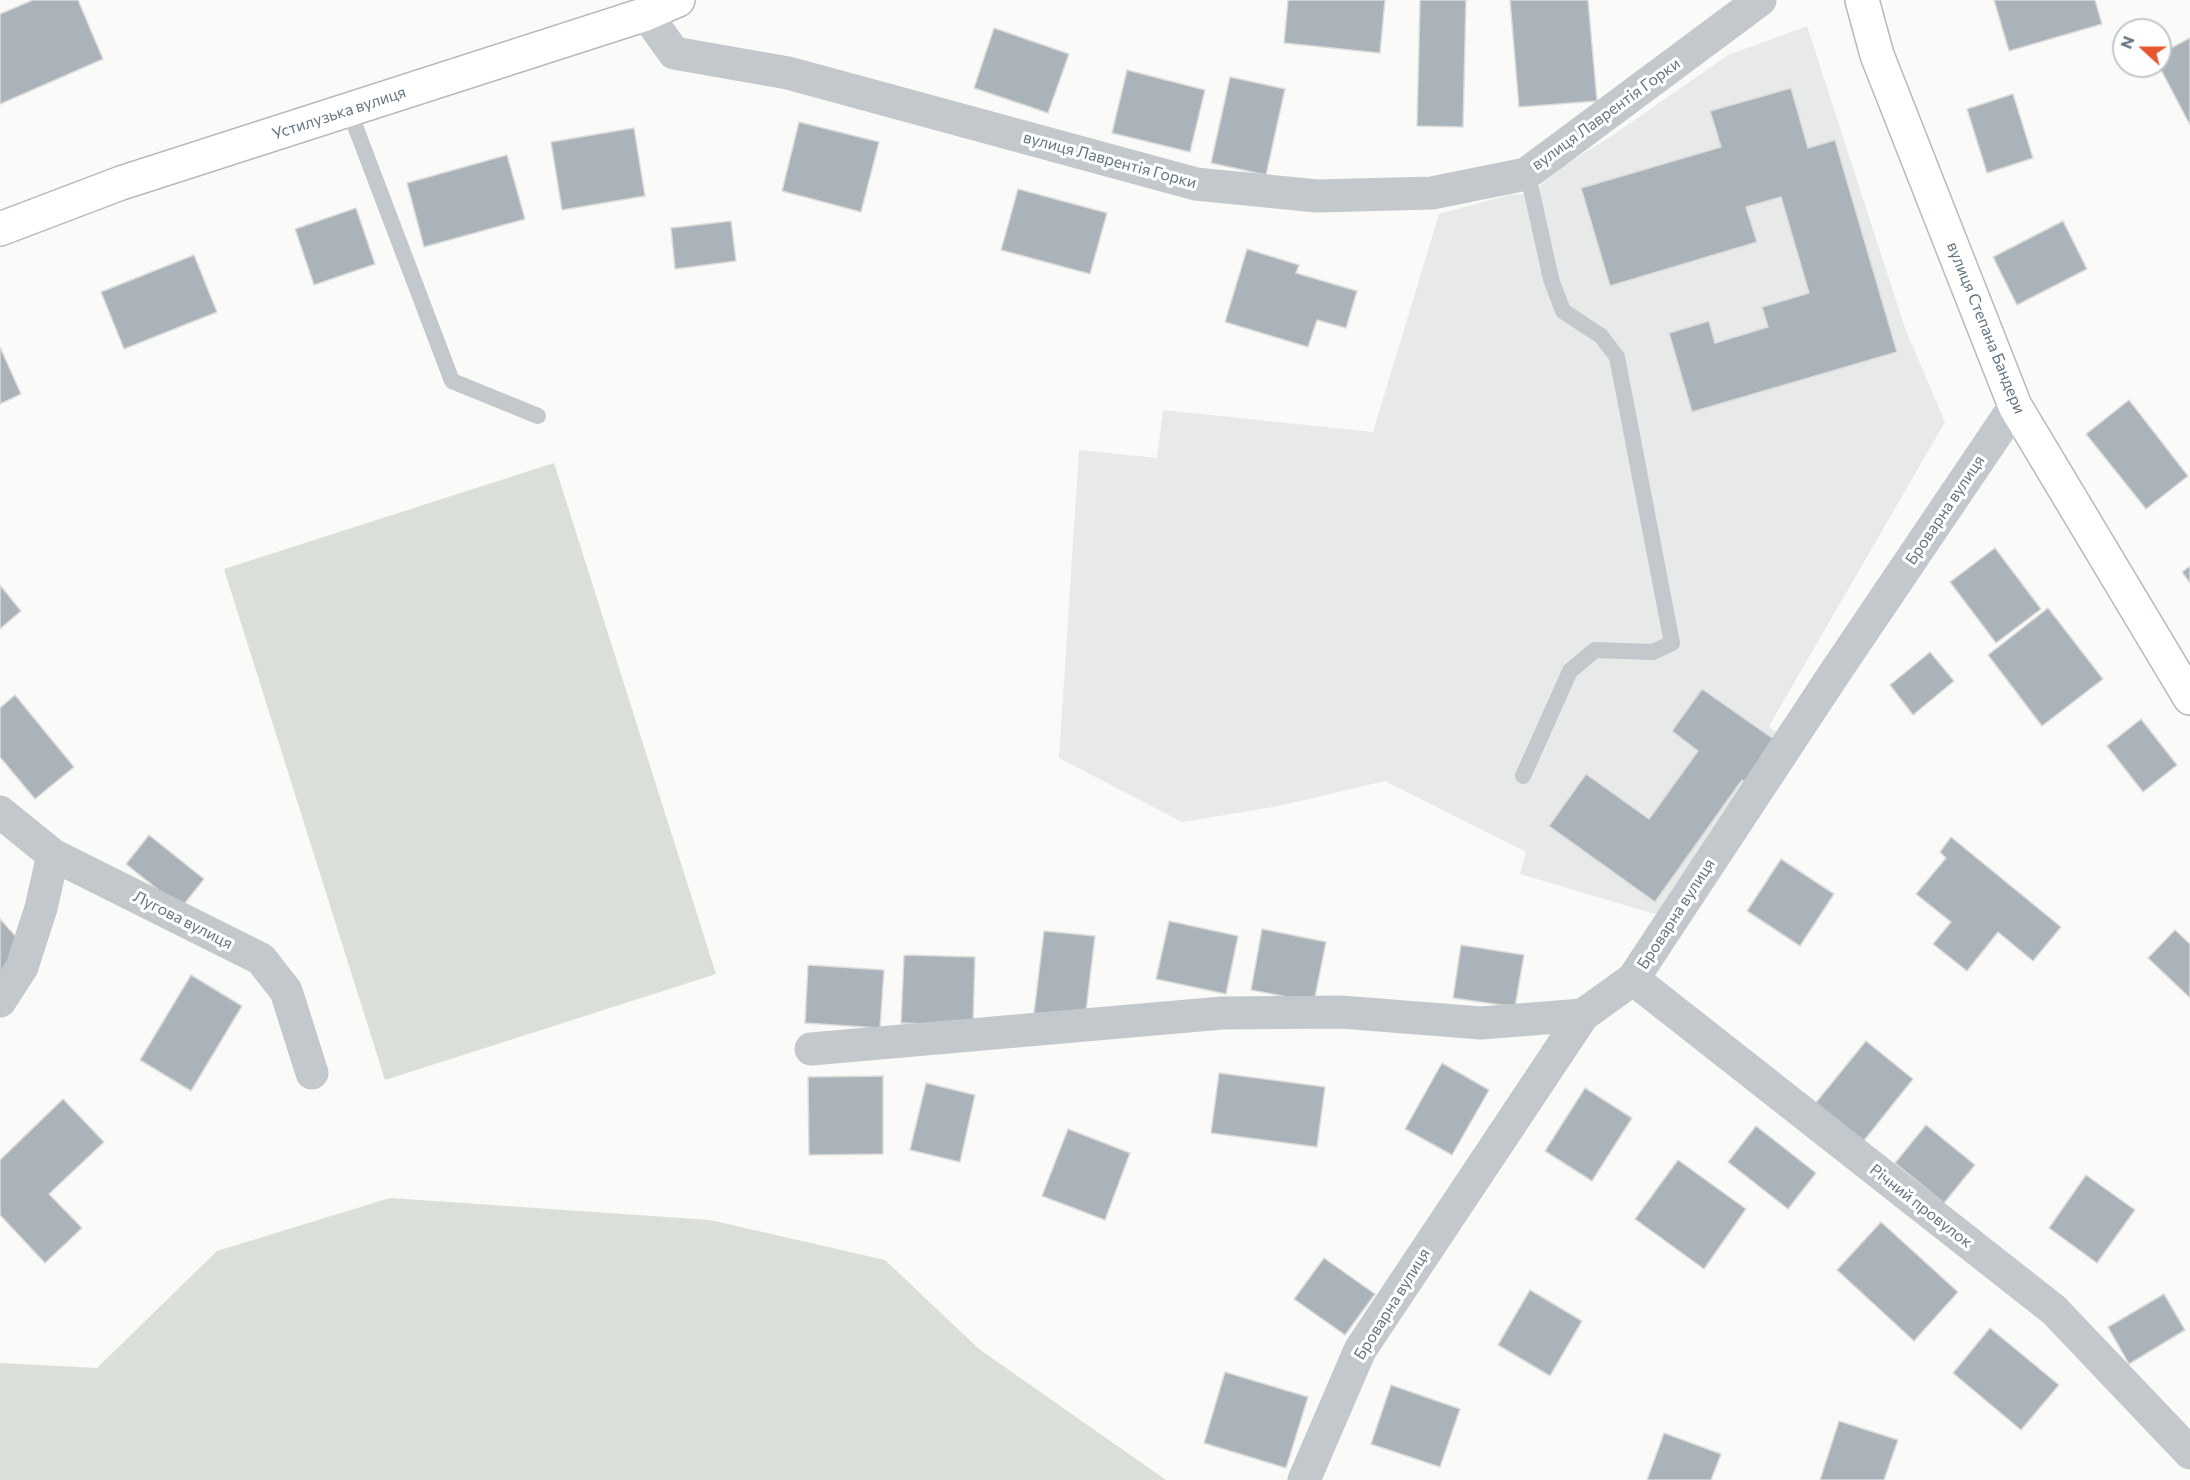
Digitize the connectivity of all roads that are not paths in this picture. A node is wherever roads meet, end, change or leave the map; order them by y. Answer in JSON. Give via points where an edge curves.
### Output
{"nodes":[{"id":1,"x":678,"y":0,"type":"edge"},
{"id":2,"x":1760,"y":0,"type":"edge"},
{"id":3,"x":1862,"y":0,"type":"edge"},
{"id":4,"x":646,"y":14,"type":"junction"},
{"id":5,"x":349,"y":110,"type":"junction"},
{"id":6,"x":1526,"y":174,"type":"junction"},
{"id":7,"x":0,"y":229,"type":"edge"},
{"id":8,"x":2015,"y":406,"type":"junction"},
{"id":9,"x":538,"y":416,"type":"dead end"},
{"id":10,"x":2190,"y":698,"type":"edge"},
{"id":11,"x":1523,"y":776,"type":"dead end"},
{"id":12,"x":0,"y":812,"type":"edge"},
{"id":13,"x":53,"y":855,"type":"junction"},
{"id":14,"x":1633,"y":979,"type":"junction"},
{"id":15,"x":0,"y":1001,"type":"edge"},
{"id":16,"x":1583,"y":1015,"type":"junction"},
{"id":17,"x":811,"y":1049,"type":"dead end"},
{"id":18,"x":312,"y":1073,"type":"dead end"},
{"id":19,"x":2190,"y":1453,"type":"edge"},
{"id":20,"x":1304,"y":1480,"type":"edge"}],
"edges":[{"from":1,"to":4,"type":"main road","name":"Устилузька вулиця"},
{"from":2,"to":6,"type":"street","name":"вулиця Лаврентія Горки"},
{"from":3,"to":8,"type":"main road","name":"вулиця Степана Бандери","via":[[1877,55]]},
{"from":4,"to":5,"type":"main road","name":"Устилузька вулиця"},
{"from":4,"to":6,"type":"street","name":"вулиця Лаврентія Горки","via":[[674,52],[788,73],[1196,184],[1317,196],[1432,193]]},
{"from":5,"to":7,"type":"main road","name":"Устилузька вулиця","via":[[122,183]]},
{"from":5,"to":9,"type":"lane","via":[[452,381]]},
{"from":6,"to":11,"type":"lane","via":[[1551,279],[1563,311],[1601,336],[1617,357],[1672,643],[1653,652],[1595,651],[1570,671]]},
{"from":8,"to":10,"type":"main road","name":"вулиця Степана Бандери"},
{"from":8,"to":14,"type":"street","name":"Броварна вулиця"},
{"from":12,"to":13,"type":"street","name":"Лугова вулиця"},
{"from":13,"to":15,"type":"street","via":[[22,966]]},
{"from":13,"to":18,"type":"street","name":"Лугова вулиця","via":[[261,959],[286,991]]},
{"from":14,"to":16,"type":"street","name":"Броварна вулиця"},
{"from":14,"to":19,"type":"street","name":"Річний провулок","via":[[2054,1310]]},
{"from":16,"to":17,"type":"street","via":[[1481,1023],[1341,1012],[1222,1013]]},
{"from":16,"to":20,"type":"street","name":"Броварна вулиця","via":[[1360,1350]]}]}
